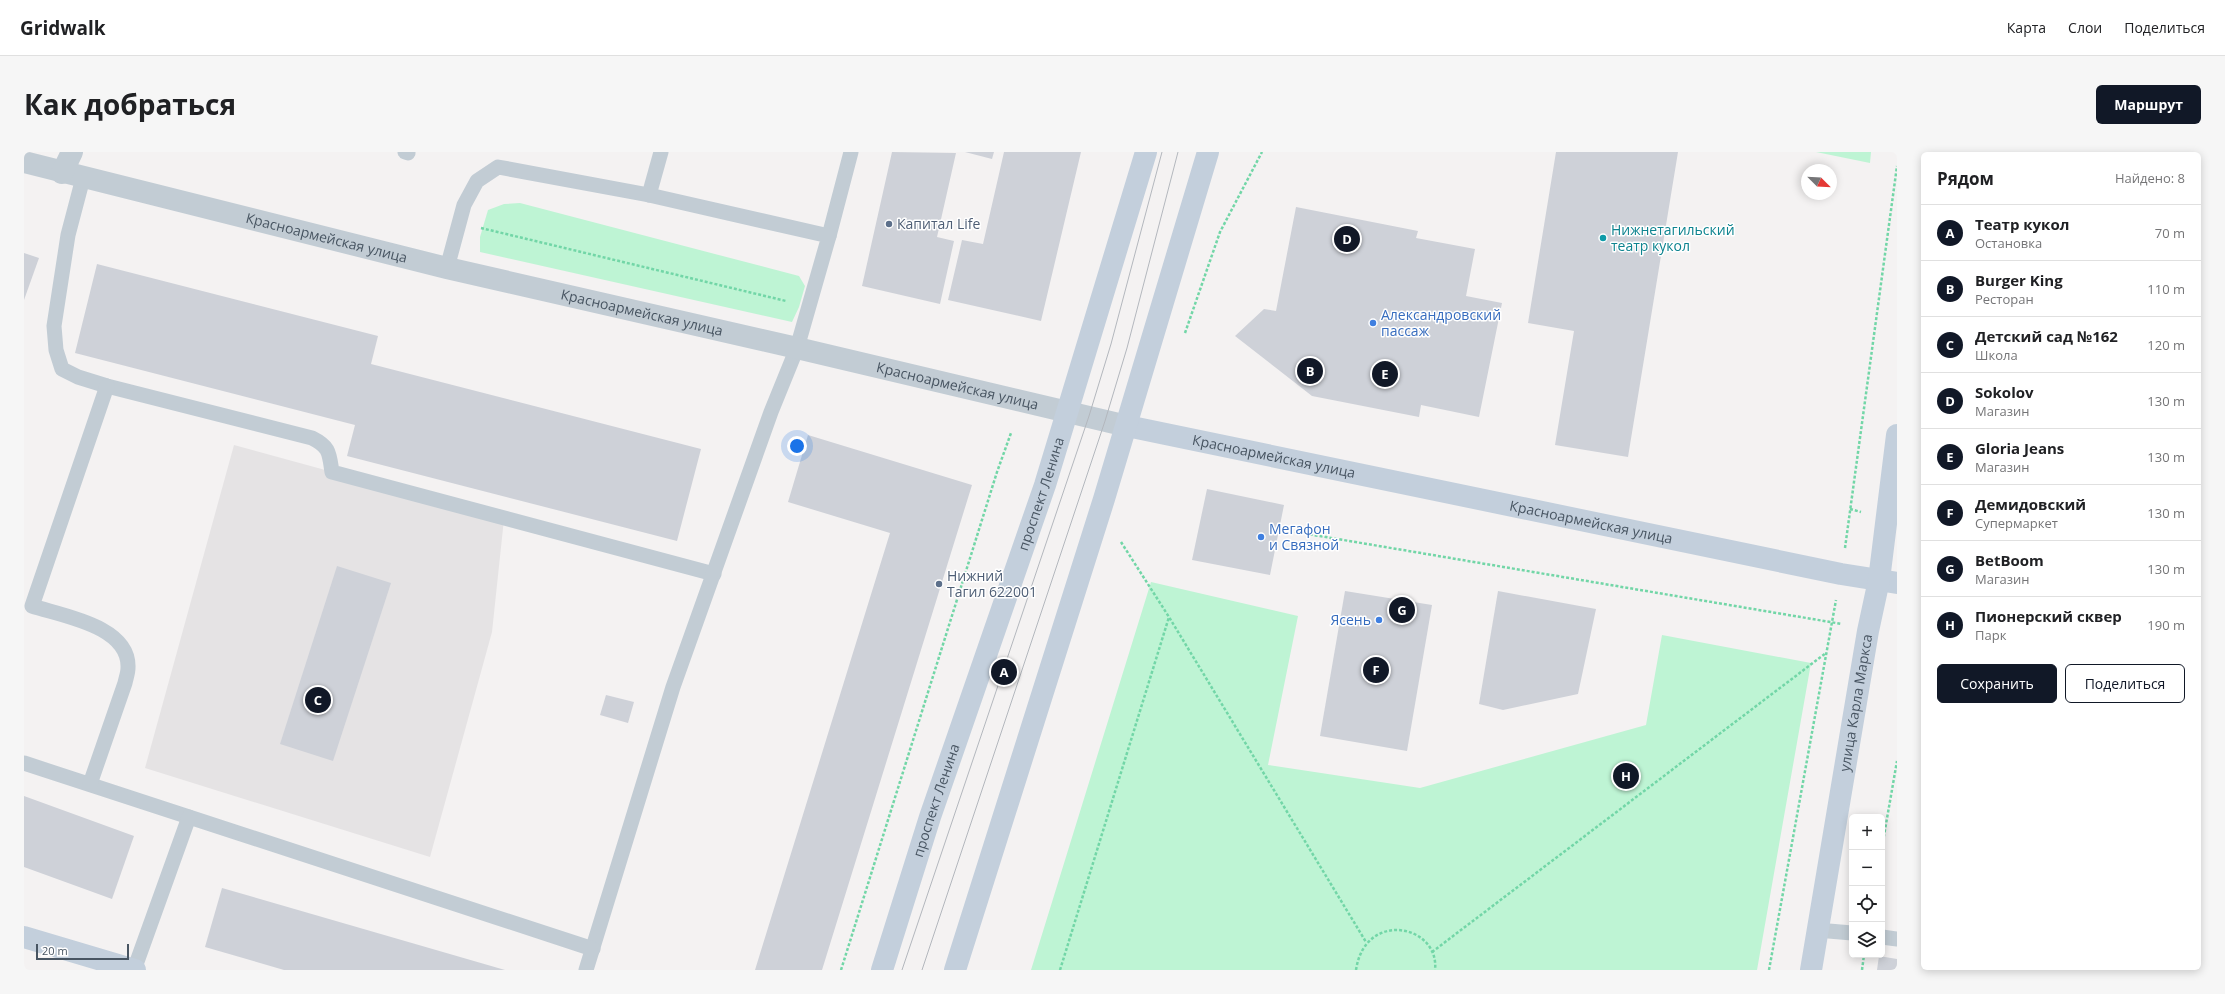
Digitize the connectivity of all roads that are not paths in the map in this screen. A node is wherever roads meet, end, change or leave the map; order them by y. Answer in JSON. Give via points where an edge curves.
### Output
{"nodes":[{"id":1,"x":72,"y":152,"type":"edge"},
{"id":2,"x":661,"y":152,"type":"edge"},
{"id":3,"x":851,"y":152,"type":"edge"},
{"id":4,"x":1146,"y":152,"type":"edge"},
{"id":5,"x":1208,"y":152,"type":"edge"},
{"id":6,"x":24,"y":162,"type":"edge"},
{"id":7,"x":72,"y":176,"type":"junction"},
{"id":8,"x":649,"y":195,"type":"junction"},
{"id":9,"x":829,"y":236,"type":"junction"},
{"id":10,"x":447,"y":268,"type":"junction"},
{"id":11,"x":797,"y":348,"type":"junction"},
{"id":12,"x":107,"y":386,"type":"junction"},
{"id":13,"x":1066,"y":411,"type":"junction"},
{"id":14,"x":1127,"y":426,"type":"junction"},
{"id":15,"x":1897,"y":435,"type":"edge"},
{"id":16,"x":714,"y":574,"type":"junction"},
{"id":17,"x":1888,"y":581,"type":"edge"},
{"id":18,"x":28,"y":605,"type":"edge"},
{"id":19,"x":24,"y":763,"type":"edge"},
{"id":20,"x":90,"y":784,"type":"junction"},
{"id":21,"x":190,"y":817,"type":"junction"},
{"id":22,"x":1817,"y":930,"type":"junction"},
{"id":23,"x":1849,"y":933,"type":"edge"},
{"id":24,"x":24,"y":937,"type":"edge"},
{"id":25,"x":1885,"y":937,"type":"edge"},
{"id":26,"x":1897,"y":939,"type":"edge"},
{"id":27,"x":593,"y":949,"type":"junction"},
{"id":28,"x":135,"y":970,"type":"edge"},
{"id":29,"x":586,"y":970,"type":"edge"},
{"id":30,"x":882,"y":970,"type":"edge"},
{"id":31,"x":955,"y":970,"type":"edge"},
{"id":32,"x":1811,"y":970,"type":"edge"}],
"edges":[{"from":1,"to":7,"type":"street"},
{"from":2,"to":8,"type":"lane"},
{"from":3,"to":9,"type":"lane"},
{"from":4,"to":13,"type":"main road","name":"проспект Ленина"},
{"from":5,"to":14,"type":"main road"},
{"from":6,"to":7,"type":"street","name":"Красноармейская улица"},
{"from":7,"to":10,"type":"street","name":"Красноармейская улица"},
{"from":7,"to":12,"type":"lane","via":[[67,243],[54,326],[56,350],[62,369]]},
{"from":8,"to":9,"type":"lane"},
{"from":8,"to":10,"type":"lane","via":[[498,167],[477,181],[464,205]]},
{"from":9,"to":11,"type":"lane"},
{"from":10,"to":11,"type":"street","name":"Красноармейская улица"},
{"from":11,"to":13,"type":"street","name":"Красноармейская улица"},
{"from":11,"to":16,"type":"lane","via":[[771,412]]},
{"from":12,"to":16,"type":"lane","via":[[312,438],[323,443],[329,451],[332,472]]},
{"from":12,"to":18,"type":"lane"},
{"from":13,"to":14,"type":"street","name":"Красноармейская улица"},
{"from":13,"to":30,"type":"main road","name":"проспект Ленина","via":[[1045,485],[930,818]]},
{"from":14,"to":17,"type":"main road","name":"Красноармейская улица","via":[[1841,574]]},
{"from":14,"to":31,"type":"main road"},
{"from":15,"to":17,"type":"main road","name":"улица Карла Маркса"},
{"from":16,"to":27,"type":"lane","via":[[662,719]]},
{"from":17,"to":22,"type":"main road","name":"улица Карла Маркса","via":[[1868,631]]},
{"from":18,"to":20,"type":"lane","via":[[100,628],[115,637],[125,650],[129,668]]},
{"from":19,"to":20,"type":"lane"},
{"from":20,"to":21,"type":"lane"},
{"from":21,"to":27,"type":"lane"},
{"from":21,"to":28,"type":"lane"},
{"from":22,"to":23,"type":"lane"},
{"from":22,"to":32,"type":"main road","name":"улица Карла Маркса"},
{"from":24,"to":28,"type":"main road"},
{"from":25,"to":26,"type":"lane"},
{"from":27,"to":29,"type":"lane"}]}
